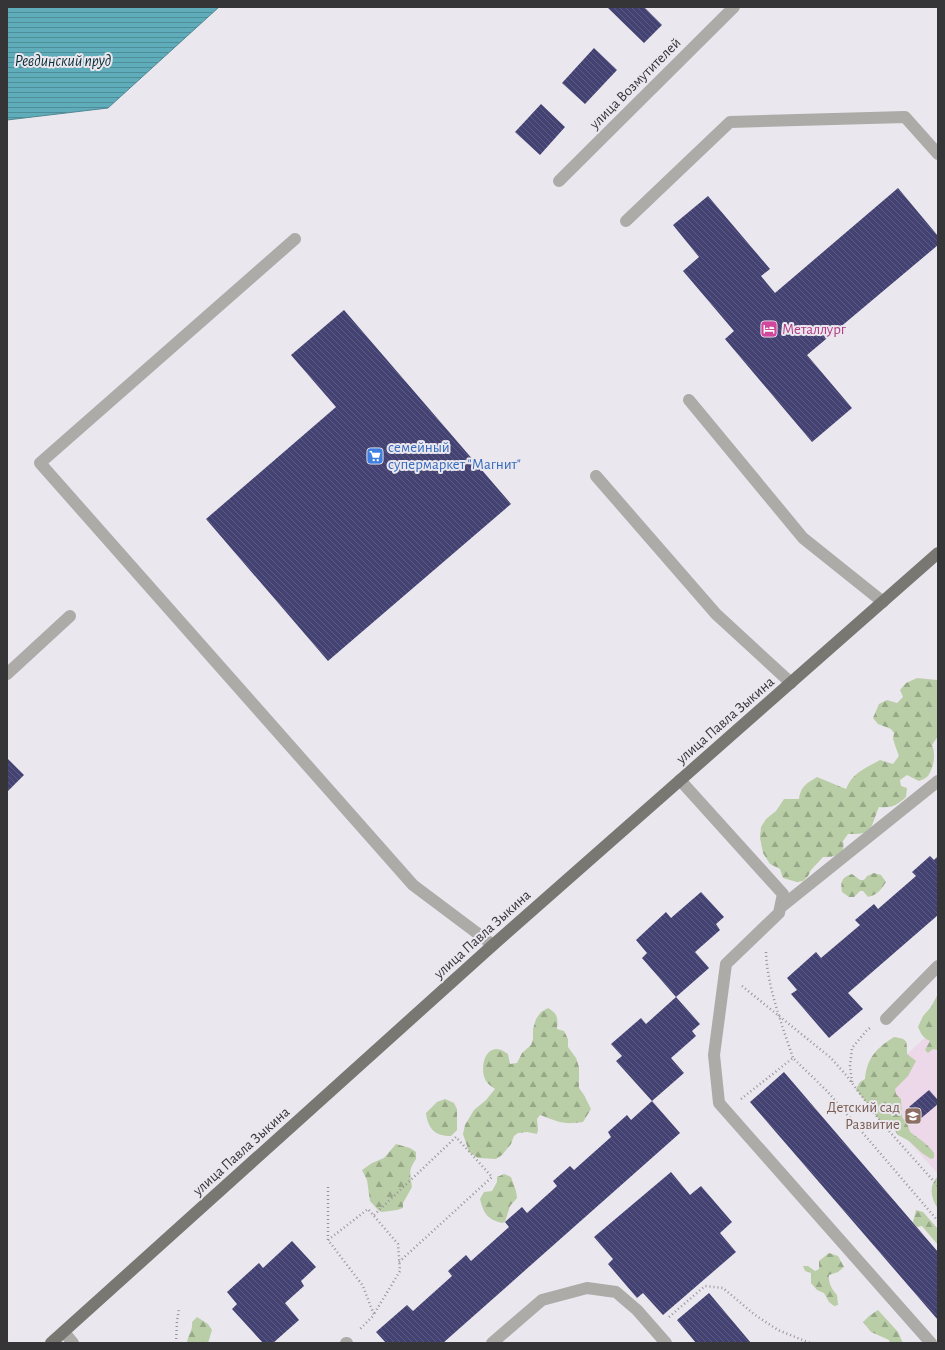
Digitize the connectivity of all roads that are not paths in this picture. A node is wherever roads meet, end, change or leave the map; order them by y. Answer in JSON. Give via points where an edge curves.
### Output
{"nodes":[{"id":1,"x":734,"y":7,"type":"edge"},
{"id":2,"x":938,"y":154,"type":"edge"},
{"id":3,"x":559,"y":181,"type":"dead end"},
{"id":4,"x":626,"y":221,"type":"dead end"},
{"id":5,"x":295,"y":239,"type":"dead end"},
{"id":6,"x":689,"y":400,"type":"dead end"},
{"id":7,"x":596,"y":476,"type":"dead end"},
{"id":8,"x":938,"y":553,"type":"edge"},
{"id":9,"x":883,"y":602,"type":"junction"},
{"id":10,"x":70,"y":616,"type":"dead end"},
{"id":11,"x":7,"y":674,"type":"edge"},
{"id":12,"x":791,"y":682,"type":"junction"},
{"id":13,"x":680,"y":780,"type":"junction"},
{"id":14,"x":938,"y":781,"type":"edge"},
{"id":15,"x":780,"y":907,"type":"junction"},
{"id":16,"x":493,"y":945,"type":"junction"},
{"id":17,"x":938,"y":966,"type":"edge"},
{"id":18,"x":886,"y":1019,"type":"road end"},
{"id":19,"x":64,"y":1332,"type":"junction"},
{"id":20,"x":51,"y":1343,"type":"edge"},
{"id":21,"x":73,"y":1343,"type":"edge"},
{"id":22,"x":492,"y":1343,"type":"edge"},
{"id":23,"x":666,"y":1343,"type":"edge"},
{"id":24,"x":931,"y":1343,"type":"edge"}],
"edges":[{"from":1,"to":3,"type":"street","name":"улица Возмутителей"},
{"from":2,"to":4,"type":"street","via":[[905,117],[730,122]]},
{"from":5,"to":16,"type":"street","via":[[40,463],[413,885]]},
{"from":6,"to":9,"type":"street","via":[[803,538]]},
{"from":7,"to":12,"type":"street","via":[[716,614]]},
{"from":8,"to":9,"type":"main road","name":"улица Павла Зыкина"},
{"from":9,"to":12,"type":"main road","name":"улица Павла Зыкина"},
{"from":10,"to":11,"type":"street"},
{"from":12,"to":13,"type":"main road","name":"улица Павла Зыкина"},
{"from":13,"to":15,"type":"street","via":[[783,894]]},
{"from":13,"to":16,"type":"main road","name":"улица Павла Зыкина"},
{"from":14,"to":15,"type":"street"},
{"from":15,"to":24,"type":"street","via":[[779,913],[726,964],[714,1055],[718,1103]]},
{"from":16,"to":19,"type":"main road","name":"улица Павла Зыкина"},
{"from":17,"to":18,"type":"street"},
{"from":19,"to":20,"type":"main road","name":"улица Павла Зыкина"},
{"from":19,"to":21,"type":"street"},
{"from":22,"to":23,"type":"street","via":[[542,1300],[587,1288],[616,1292],[637,1310]]}]}
